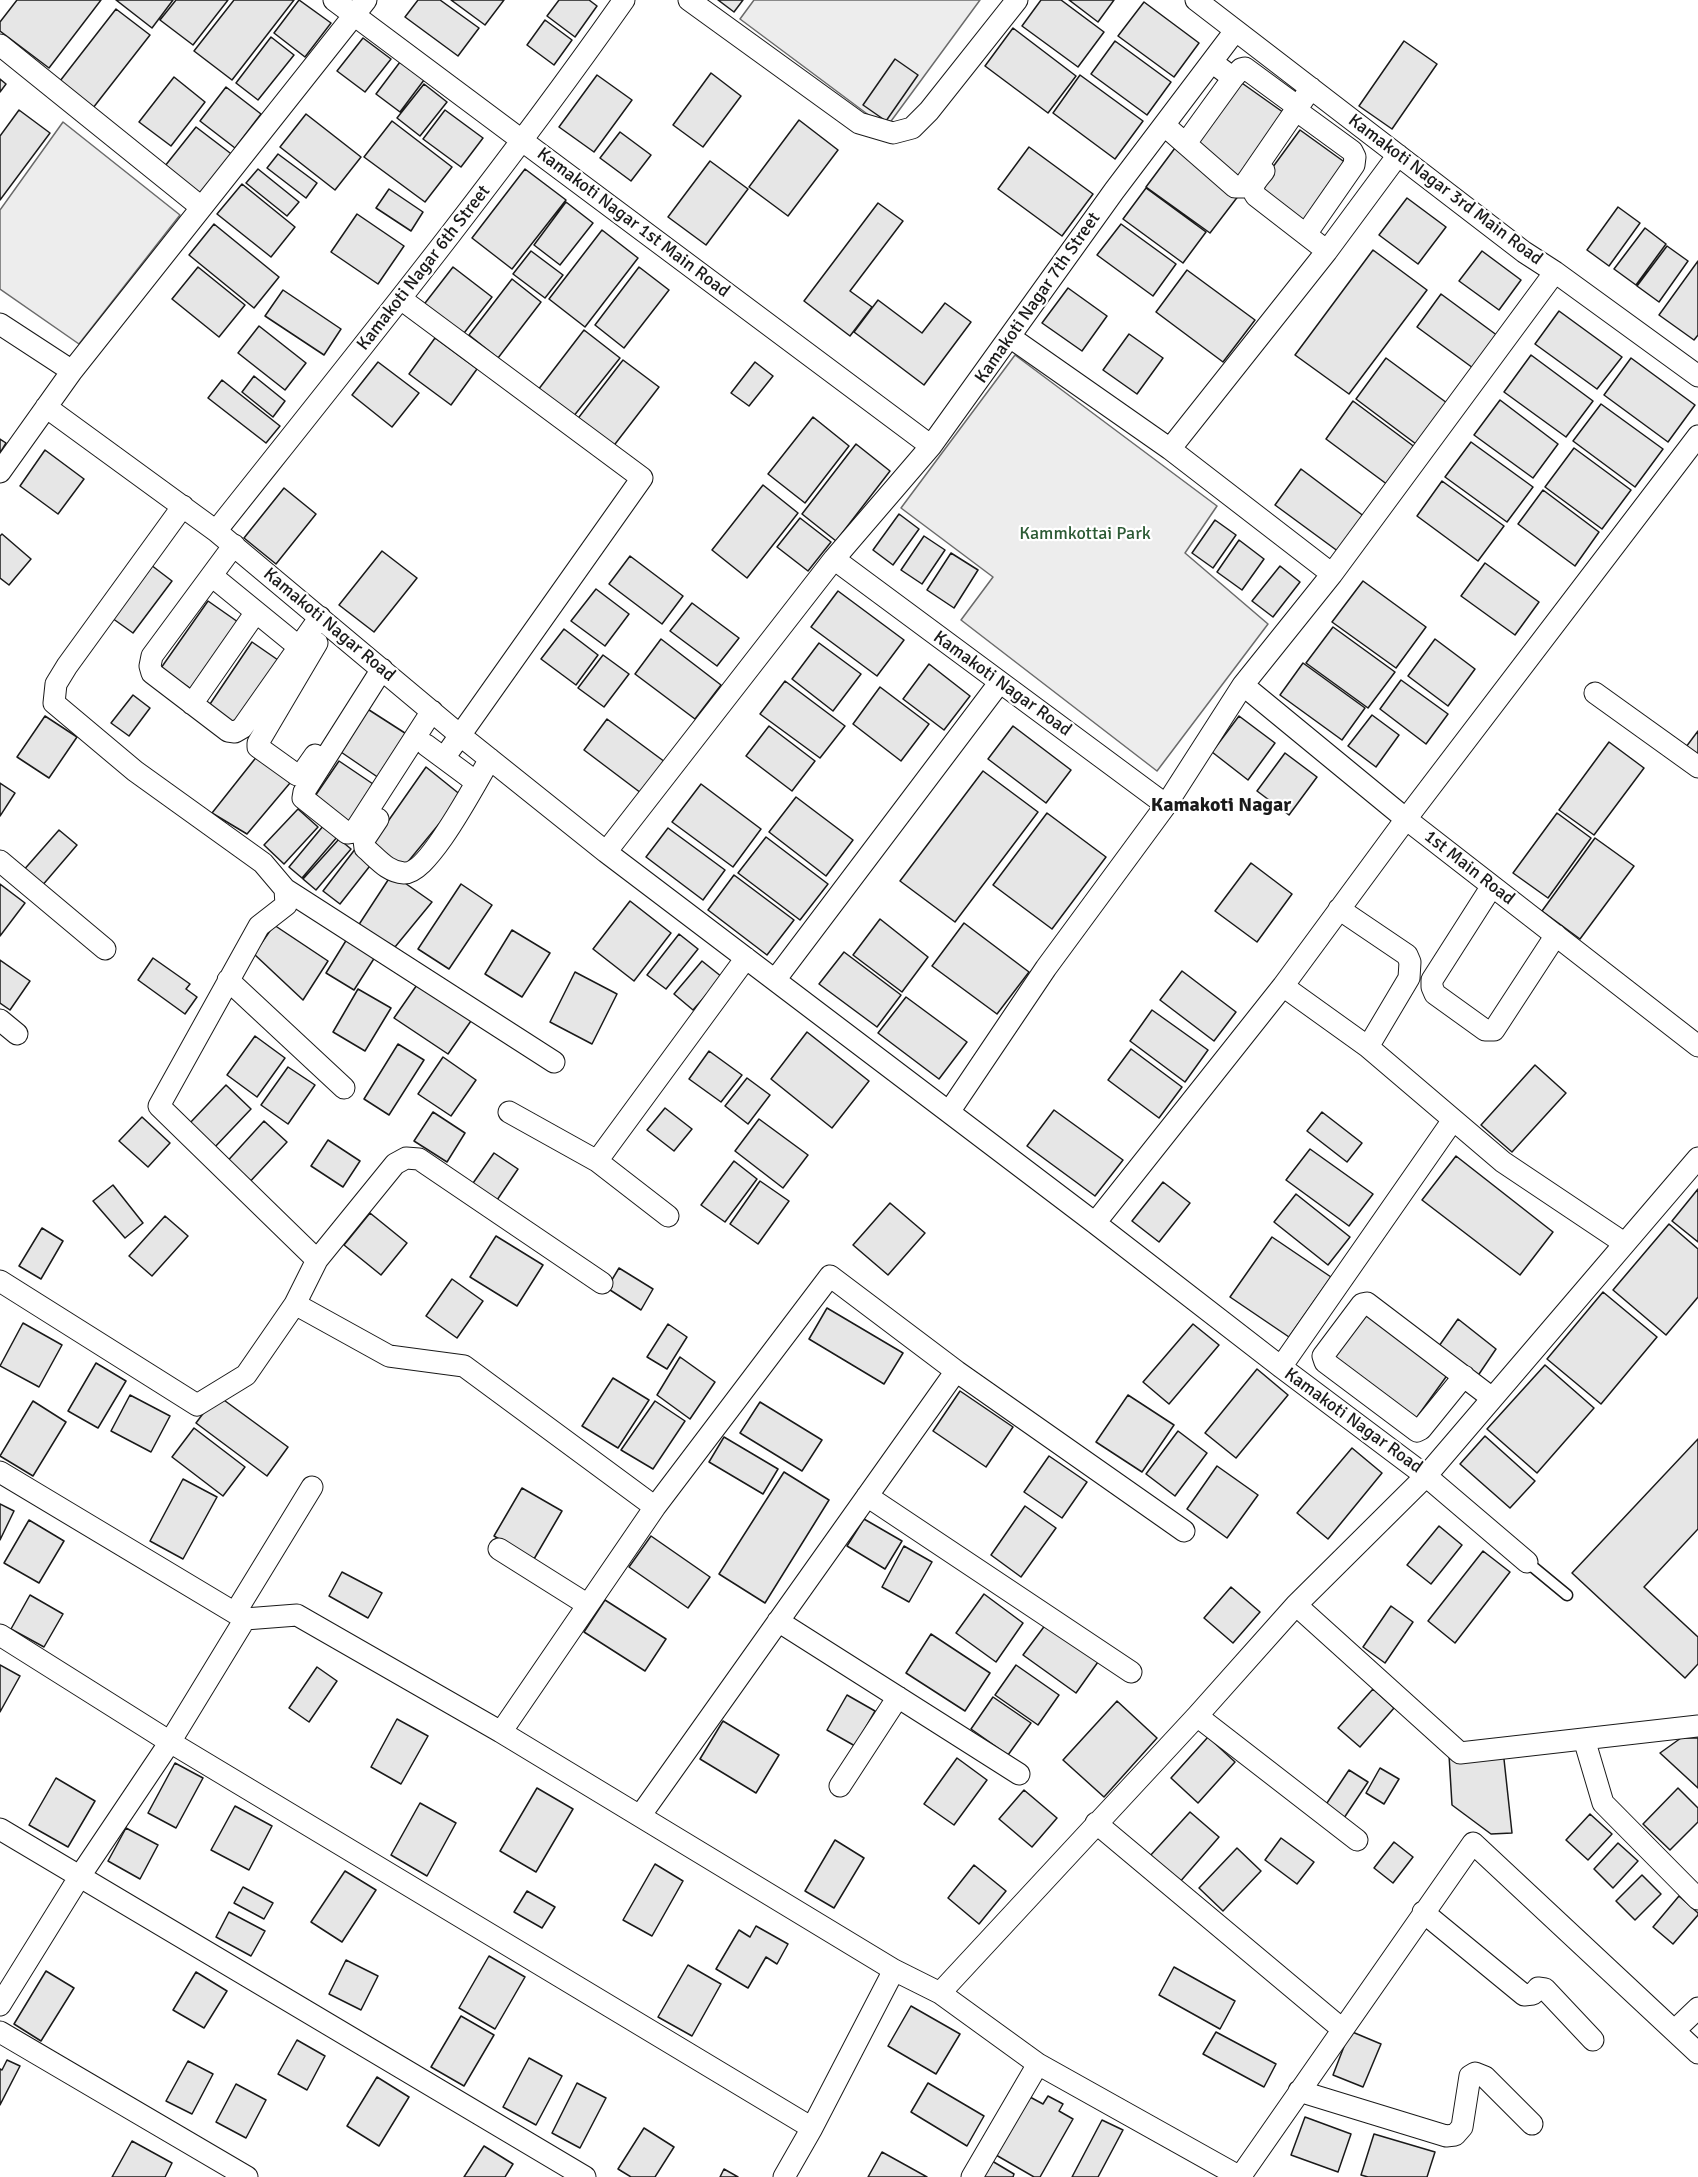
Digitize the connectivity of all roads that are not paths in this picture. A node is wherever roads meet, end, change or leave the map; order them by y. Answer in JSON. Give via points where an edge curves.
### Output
{"nodes":[{"id":1,"x":334,"y":0,"type":"edge"},
{"id":2,"x":624,"y":0,"type":"edge"},
{"id":3,"x":689,"y":0,"type":"edge"},
{"id":4,"x":1017,"y":0,"type":"edge"},
{"id":5,"x":1196,"y":0,"type":"edge"},
{"id":6,"x":360,"y":8,"type":"edge"},
{"id":7,"x":1235,"y":31,"type":"junction"},
{"id":8,"x":0,"y":45,"type":"edge"},
{"id":9,"x":1212,"y":62,"type":"junction"},
{"id":10,"x":1233,"y":78,"type":"junction"},
{"id":11,"x":1315,"y":92,"type":"junction"},
{"id":12,"x":1301,"y":112,"type":"junction"},
{"id":13,"x":1164,"y":125,"type":"junction"},
{"id":14,"x":522,"y":140,"type":"junction"},
{"id":15,"x":1186,"y":143,"type":"junction"},
{"id":16,"x":1398,"y":155,"type":"junction"},
{"id":17,"x":201,"y":207,"type":"junction"},
{"id":18,"x":1306,"y":234,"type":"junction"},
{"id":19,"x":1327,"y":251,"type":"junction"},
{"id":20,"x":1555,"y":272,"type":"junction"},
{"id":21,"x":401,"y":299,"type":"junction"},
{"id":22,"x":0,"y":324,"type":"edge"},
{"id":23,"x":1011,"y":337,"type":"junction"},
{"id":24,"x":72,"y":371,"type":"junction"},
{"id":25,"x":1698,"y":376,"type":"edge"},
{"id":26,"x":46,"y":407,"type":"junction"},
{"id":27,"x":1698,"y":436,"type":"edge"},
{"id":28,"x":931,"y":446,"type":"junction"},
{"id":29,"x":1170,"y":449,"type":"junction"},
{"id":30,"x":0,"y":472,"type":"edge"},
{"id":31,"x":183,"y":506,"type":"junction"},
{"id":32,"x":216,"y":531,"type":"junction"},
{"id":33,"x":234,"y":545,"type":"junction"},
{"id":34,"x":834,"y":559,"type":"junction"},
{"id":35,"x":1332,"y":574,"type":"junction"},
{"id":36,"x":212,"y":576,"type":"junction"},
{"id":37,"x":256,"y":612,"type":"junction"},
{"id":38,"x":324,"y":621,"type":"junction"},
{"id":39,"x":299,"y":647,"type":"junction"},
{"id":40,"x":377,"y":665,"type":"junction"},
{"id":41,"x":1000,"y":682,"type":"junction"},
{"id":42,"x":1243,"y":685,"type":"junction"},
{"id":43,"x":1594,"y":693,"type":"dead end"},
{"id":44,"x":192,"y":704,"type":"junction"},
{"id":45,"x":437,"y":716,"type":"junction"},
{"id":46,"x":426,"y":745,"type":"junction"},
{"id":47,"x":475,"y":747,"type":"junction"},
{"id":48,"x":451,"y":763,"type":"junction"},
{"id":49,"x":1698,"y":767,"type":"edge"},
{"id":50,"x":476,"y":782,"type":"junction"},
{"id":51,"x":1166,"y":805,"type":"junction"},
{"id":52,"x":1406,"y":819,"type":"junction"},
{"id":53,"x":606,"y":852,"type":"junction"},
{"id":54,"x":3,"y":868,"type":"edge"},
{"id":55,"x":1492,"y":886,"type":"junction"},
{"id":56,"x":285,"y":890,"type":"junction"},
{"id":57,"x":1339,"y":909,"type":"junction"},
{"id":58,"x":1556,"y":935,"type":"junction"},
{"id":59,"x":105,"y":949,"type":"dead end"},
{"id":60,"x":746,"y":958,"type":"junction"},
{"id":61,"x":228,"y":980,"type":"junction"},
{"id":62,"x":775,"y":980,"type":"junction"},
{"id":63,"x":1283,"y":986,"type":"junction"},
{"id":64,"x":0,"y":1020,"type":"edge"},
{"id":65,"x":17,"y":1034,"type":"dead end"},
{"id":66,"x":1698,"y":1046,"type":"edge"},
{"id":67,"x":1368,"y":1047,"type":"junction"},
{"id":68,"x":554,"y":1062,"type":"dead end"},
{"id":69,"x":344,"y":1088,"type":"dead end"},
{"id":70,"x":509,"y":1112,"type":"dead end"},
{"id":71,"x":949,"y":1112,"type":"junction"},
{"id":72,"x":1453,"y":1120,"type":"junction"},
{"id":73,"x":1698,"y":1158,"type":"edge"},
{"id":74,"x":597,"y":1161,"type":"junction"},
{"id":75,"x":668,"y":1216,"type":"dead end"},
{"id":76,"x":1095,"y":1223,"type":"junction"},
{"id":77,"x":1624,"y":1243,"type":"junction"},
{"id":78,"x":317,"y":1260,"type":"junction"},
{"id":79,"x":0,"y":1281,"type":"edge"},
{"id":80,"x":602,"y":1283,"type":"dead end"},
{"id":81,"x":295,"y":1304,"type":"junction"},
{"id":82,"x":1302,"y":1336,"type":"junction"},
{"id":83,"x":1326,"y":1353,"type":"junction"},
{"id":84,"x":1281,"y":1367,"type":"junction"},
{"id":85,"x":956,"y":1371,"type":"junction"},
{"id":86,"x":1464,"y":1376,"type":"junction"},
{"id":87,"x":1355,"y":1385,"type":"junction"},
{"id":88,"x":1492,"y":1398,"type":"junction"},
{"id":89,"x":1338,"y":1409,"type":"junction"},
{"id":90,"x":1386,"y":1409,"type":"junction"},
{"id":91,"x":1369,"y":1432,"type":"junction"},
{"id":92,"x":0,"y":1472,"type":"edge"},
{"id":93,"x":1426,"y":1476,"type":"junction"},
{"id":94,"x":312,"y":1487,"type":"dead end"},
{"id":95,"x":867,"y":1496,"type":"junction"},
{"id":96,"x":655,"y":1507,"type":"junction"},
{"id":97,"x":1184,"y":1531,"type":"dead end"},
{"id":98,"x":500,"y":1549,"type":"dead end"},
{"id":99,"x":1527,"y":1562,"type":"joint"},
{"id":100,"x":1567,"y":1595,"type":"dead end"},
{"id":101,"x":588,"y":1605,"type":"junction"},
{"id":102,"x":1296,"y":1605,"type":"junction"},
{"id":103,"x":240,"y":1616,"type":"junction"},
{"id":104,"x":778,"y":1621,"type":"junction"},
{"id":105,"x":0,"y":1635,"type":"edge"},
{"id":106,"x":1131,"y":1672,"type":"dead end"},
{"id":107,"x":898,"y":1697,"type":"junction"},
{"id":108,"x":1197,"y":1716,"type":"junction"},
{"id":109,"x":1698,"y":1726,"type":"edge"},
{"id":110,"x":501,"y":1732,"type":"junction"},
{"id":111,"x":1584,"y":1739,"type":"junction"},
{"id":112,"x":170,"y":1742,"type":"junction"},
{"id":113,"x":1019,"y":1774,"type":"dead end"},
{"id":114,"x":840,"y":1786,"type":"dead end"},
{"id":115,"x":640,"y":1816,"type":"junction"},
{"id":116,"x":1096,"y":1823,"type":"junction"},
{"id":117,"x":0,"y":1829,"type":"edge"},
{"id":118,"x":1357,"y":1840,"type":"dead end"},
{"id":119,"x":80,"y":1876,"type":"junction"},
{"id":120,"x":1698,"y":1899,"type":"edge"},
{"id":121,"x":1423,"y":1912,"type":"junction"},
{"id":122,"x":894,"y":1970,"type":"junction"},
{"id":123,"x":940,"y":1993,"type":"junction"},
{"id":124,"x":1,"y":2002,"type":"edge"},
{"id":125,"x":1698,"y":2008,"type":"edge"},
{"id":126,"x":1342,"y":2029,"type":"junction"},
{"id":127,"x":1675,"y":2030,"type":"junction"},
{"id":128,"x":0,"y":2032,"type":"edge"},
{"id":129,"x":1593,"y":2040,"type":"dead end"},
{"id":130,"x":1698,"y":2053,"type":"edge"},
{"id":131,"x":1038,"y":2064,"type":"junction"},
{"id":132,"x":1299,"y":2091,"type":"junction"},
{"id":133,"x":1532,"y":2124,"type":"dead end"},
{"id":134,"x":812,"y":2128,"type":"junction"},
{"id":135,"x":247,"y":2177,"type":"edge"},
{"id":136,"x":585,"y":2177,"type":"edge"},
{"id":137,"x":784,"y":2177,"type":"edge"},
{"id":138,"x":972,"y":2177,"type":"edge"},
{"id":139,"x":1240,"y":2177,"type":"edge"}],
"edges":[{"from":1,"to":6,"type":"street","name":"Kamakoti Nagar 1st Main Road"},
{"from":2,"to":14,"type":"street","name":"Kamakoti Nagar 6th Street"},
{"from":3,"to":4,"type":"street","via":[[859,123],[892,133],[912,128],[929,111]]},
{"from":5,"to":7,"type":"street","name":"Kamakoti Nagar 3rd Main Road"},
{"from":6,"to":14,"type":"street","name":"Kamakoti Nagar 1st Main Road"},
{"from":6,"to":17,"type":"street"},
{"from":7,"to":9,"type":"street","name":"Kamakoti Nagar 7th Street"},
{"from":7,"to":11,"type":"street","name":"Kamakoti Nagar 3rd Main Road"},
{"from":8,"to":17,"type":"street"},
{"from":9,"to":10,"type":"street"},
{"from":9,"to":13,"type":"street","name":"Kamakoti Nagar 7th Street"},
{"from":10,"to":12,"type":"street","via":[[1245,68]]},
{"from":10,"to":15,"type":"street"},
{"from":11,"to":12,"type":"street"},
{"from":11,"to":16,"type":"street","name":"Kamakoti Nagar 3rd Main Road"},
{"from":12,"to":15,"type":"street","via":[[1243,187],[1235,187]]},
{"from":12,"to":18,"type":"street","via":[[1253,191]]},
{"from":12,"to":18,"type":"street","via":[[1355,157],[1354,165]]},
{"from":13,"to":15,"type":"street"},
{"from":13,"to":23,"type":"street","name":"Kamakoti Nagar 7th Street"},
{"from":14,"to":21,"type":"street","name":"Kamakoti Nagar 6th Street"},
{"from":14,"to":28,"type":"street","name":"Kamakoti Nagar 1st Main Road"},
{"from":16,"to":19,"type":"street"},
{"from":16,"to":20,"type":"street","name":"Kamakoti Nagar 3rd Main Road"},
{"from":17,"to":24,"type":"street"},
{"from":18,"to":19,"type":"street"},
{"from":19,"to":29,"type":"street"},
{"from":20,"to":25,"type":"street","name":"Kamakoti Nagar 3rd Main Road"},
{"from":20,"to":35,"type":"street"},
{"from":21,"to":32,"type":"street","name":"Kamakoti Nagar 6th Street"},
{"from":21,"to":47,"type":"street","via":[[642,478]]},
{"from":22,"to":24,"type":"street"},
{"from":23,"to":28,"type":"street","name":"Kamakoti Nagar 7th Street"},
{"from":23,"to":29,"type":"street"},
{"from":24,"to":26,"type":"street"},
{"from":26,"to":30,"type":"street"},
{"from":26,"to":31,"type":"street","name":"Kamakoti Nagar Road"},
{"from":27,"to":52,"type":"street"},
{"from":28,"to":34,"type":"street","name":"Kamakoti Nagar 7th Street"},
{"from":29,"to":35,"type":"street"},
{"from":31,"to":32,"type":"street","name":"Kamakoti Nagar Road"},
{"from":31,"to":56,"type":"street","via":[[67,666],[56,684],[54,703],[135,771],[263,863]]},
{"from":32,"to":33,"type":"street","name":"Kamakoti Nagar Road"},
{"from":33,"to":36,"type":"street"},
{"from":33,"to":38,"type":"street","name":"Kamakoti Nagar Road"},
{"from":34,"to":41,"type":"street","name":"Kamakoti Nagar Road"},
{"from":34,"to":53,"type":"street"},
{"from":35,"to":42,"type":"street"},
{"from":36,"to":37,"type":"street"},
{"from":36,"to":44,"type":"street","via":[[152,656],[150,666],[152,673]]},
{"from":37,"to":39,"type":"street"},
{"from":37,"to":44,"type":"street"},
{"from":38,"to":39,"type":"street"},
{"from":38,"to":40,"type":"street","name":"Kamakoti Nagar Road"},
{"from":38,"to":40,"type":"street","via":[[258,742],[261,750],[301,775]]},
{"from":39,"to":44,"type":"street","via":[[236,732],[228,731]]},
{"from":40,"to":45,"type":"street","name":"Kamakoti Nagar Road"},
{"from":40,"to":45,"type":"street","via":[[303,798],[347,833],[354,832]]},
{"from":41,"to":51,"type":"street","name":"Kamakoti Nagar Road"},
{"from":41,"to":62,"type":"street"},
{"from":42,"to":51,"type":"street"},
{"from":42,"to":52,"type":"street","name":"1st Main Road"},
{"from":43,"to":49,"type":"street"},
{"from":45,"to":46,"type":"street"},
{"from":45,"to":47,"type":"street","name":"Kamakoti Nagar Road"},
{"from":46,"to":48,"type":"street"},
{"from":46,"to":50,"type":"street","via":[[364,840],[365,848],[387,868],[405,873],[420,865],[441,840]]},
{"from":47,"to":48,"type":"street"},
{"from":47,"to":50,"type":"street"},
{"from":47,"to":53,"type":"street","name":"Kamakoti Nagar Road"},
{"from":48,"to":50,"type":"street"},
{"from":51,"to":71,"type":"street","via":[[1046,968]]},
{"from":52,"to":55,"type":"street","name":"1st Main Road"},
{"from":52,"to":57,"type":"street"},
{"from":53,"to":60,"type":"street","name":"Kamakoti Nagar Road"},
{"from":54,"to":59,"type":"street"},
{"from":55,"to":58,"type":"street","name":"1st Main Road"},
{"from":55,"to":58,"type":"street","via":[[1432,980],[1435,994],[1485,1029],[1494,1030]]},
{"from":56,"to":61,"type":"street","via":[[286,905],[259,926]]},
{"from":56,"to":68,"type":"street"},
{"from":57,"to":63,"type":"street"},
{"from":57,"to":67,"type":"street","via":[[1407,955],[1410,962],[1409,978]]},
{"from":58,"to":66,"type":"street","name":"1st Main Road"},
{"from":60,"to":62,"type":"street","name":"Kamakoti Nagar Road"},
{"from":60,"to":74,"type":"street"},
{"from":61,"to":69,"type":"street"},
{"from":61,"to":78,"type":"street","via":[[159,1106]]},
{"from":62,"to":71,"type":"street","name":"Kamakoti Nagar Road"},
{"from":63,"to":67,"type":"street"},
{"from":63,"to":76,"type":"street"},
{"from":64,"to":65,"type":"street"},
{"from":67,"to":72,"type":"street"},
{"from":70,"to":74,"type":"street"},
{"from":71,"to":76,"type":"street","name":"Kamakoti Nagar Road"},
{"from":72,"to":77,"type":"street","via":[[1503,1162]]},
{"from":72,"to":82,"type":"street"},
{"from":73,"to":77,"type":"street","name":"Kamakoti Nagar Road"},
{"from":74,"to":75,"type":"street"},
{"from":76,"to":84,"type":"street","name":"Kamakoti Nagar Road"},
{"from":77,"to":88,"type":"street","name":"Kamakoti Nagar Road"},
{"from":78,"to":80,"type":"street","via":[[395,1164],[406,1158],[419,1159]]},
{"from":78,"to":81,"type":"street"},
{"from":79,"to":81,"type":"street","via":[[197,1405],[246,1375]]},
{"from":81,"to":96,"type":"street","via":[[389,1356],[464,1366]]},
{"from":82,"to":83,"type":"street"},
{"from":82,"to":84,"type":"street"},
{"from":83,"to":86,"type":"street","via":[[1366,1302]]},
{"from":83,"to":87,"type":"street","via":[[1325,1362]]},
{"from":84,"to":89,"type":"street","name":"Kamakoti Nagar Road"},
{"from":85,"to":95,"type":"street"},
{"from":85,"to":96,"type":"street","via":[[830,1276]]},
{"from":85,"to":97,"type":"street"},
{"from":86,"to":88,"type":"street"},
{"from":86,"to":90,"type":"street","via":[[1419,1430],[1413,1430]]},
{"from":87,"to":89,"type":"street"},
{"from":87,"to":90,"type":"street"},
{"from":88,"to":93,"type":"street","name":"Kamakoti Nagar Road"},
{"from":89,"to":91,"type":"street","name":"Kamakoti Nagar Road"},
{"from":90,"to":91,"type":"street"},
{"from":91,"to":93,"type":"street","name":"Kamakoti Nagar Road"},
{"from":92,"to":103,"type":"street"},
{"from":93,"to":99,"type":"street"},
{"from":93,"to":102,"type":"street"},
{"from":94,"to":103,"type":"street"},
{"from":95,"to":104,"type":"street"},
{"from":95,"to":106,"type":"street"},
{"from":96,"to":101,"type":"street"},
{"from":98,"to":101,"type":"street"},
{"from":99,"to":100,"type":"lane"},
{"from":101,"to":110,"type":"street"},
{"from":102,"to":108,"type":"street"},
{"from":102,"to":111,"type":"street","via":[[1460,1753]]},
{"from":103,"to":110,"type":"street","via":[[297,1615]]},
{"from":103,"to":112,"type":"street"},
{"from":104,"to":107,"type":"street"},
{"from":104,"to":115,"type":"street"},
{"from":105,"to":112,"type":"street"},
{"from":107,"to":113,"type":"street"},
{"from":107,"to":114,"type":"street"},
{"from":108,"to":116,"type":"street"},
{"from":108,"to":118,"type":"street"},
{"from":109,"to":111,"type":"street"},
{"from":110,"to":115,"type":"street"},
{"from":111,"to":120,"type":"street","via":[[1603,1803]]},
{"from":112,"to":119,"type":"street"},
{"from":112,"to":134,"type":"street"},
{"from":115,"to":122,"type":"street"},
{"from":116,"to":123,"type":"street"},
{"from":116,"to":126,"type":"street"},
{"from":117,"to":119,"type":"street"},
{"from":119,"to":124,"type":"street"},
{"from":119,"to":136,"type":"street"},
{"from":121,"to":126,"type":"street"},
{"from":121,"to":127,"type":"street","via":[[1473,1843]]},
{"from":121,"to":129,"type":"street","via":[[1524,1995],[1545,1989]]},
{"from":122,"to":123,"type":"street"},
{"from":122,"to":134,"type":"street"},
{"from":123,"to":131,"type":"street"},
{"from":125,"to":127,"type":"street"},
{"from":126,"to":132,"type":"street"},
{"from":127,"to":130,"type":"street"},
{"from":128,"to":135,"type":"street"},
{"from":131,"to":138,"type":"street"},
{"from":131,"to":139,"type":"street"},
{"from":132,"to":133,"type":"street","via":[[1455,2136],[1462,2127],[1470,2076],[1475,2073]]},
{"from":132,"to":139,"type":"street"},
{"from":134,"to":137,"type":"street"}]}
